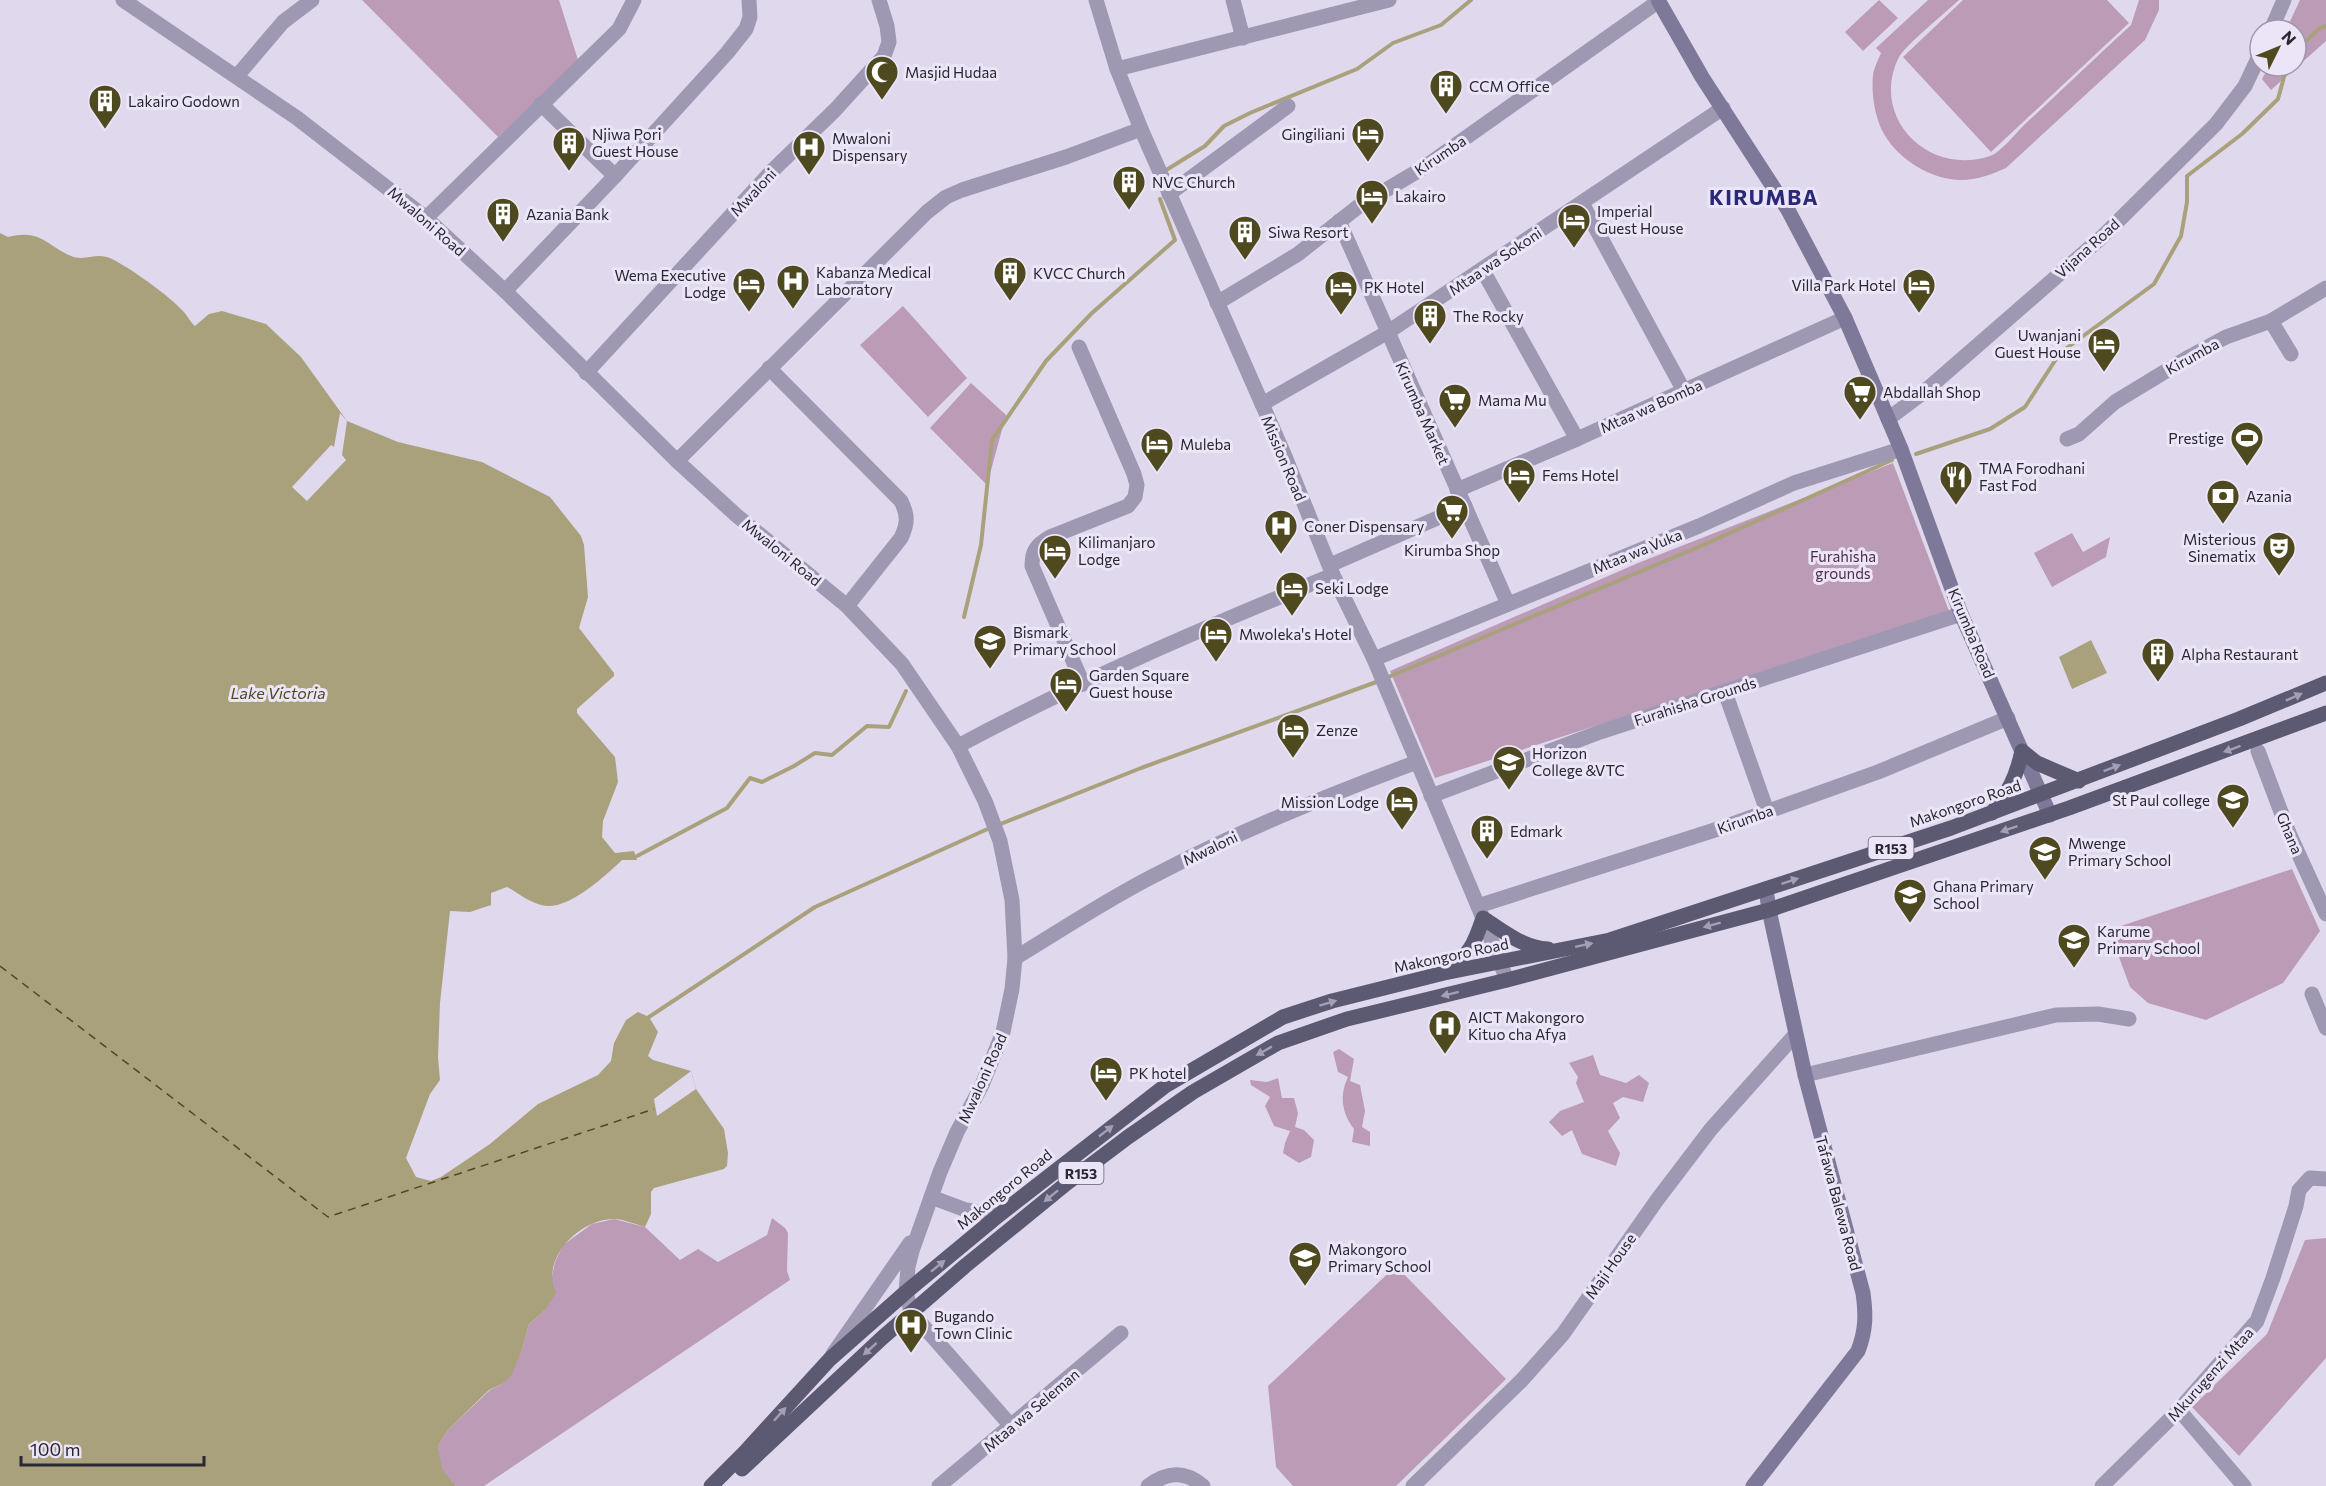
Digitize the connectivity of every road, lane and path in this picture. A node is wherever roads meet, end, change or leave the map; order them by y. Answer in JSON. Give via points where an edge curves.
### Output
{"nodes":[{"id":1,"x":312,"y":0,"type":"edge"},
{"id":2,"x":634,"y":0,"type":"edge"},
{"id":3,"x":749,"y":0,"type":"edge"},
{"id":4,"x":879,"y":0,"type":"edge"},
{"id":5,"x":1096,"y":0,"type":"edge"},
{"id":6,"x":1233,"y":0,"type":"edge"},
{"id":7,"x":1389,"y":0,"type":"edge"},
{"id":8,"x":2284,"y":0,"type":"edge"},
{"id":9,"x":1659,"y":1,"type":"edge"},
{"id":10,"x":132,"y":2,"type":"edge"},
{"id":11,"x":2276,"y":18,"type":"edge"},
{"id":12,"x":1243,"y":38,"type":"junction"},
{"id":13,"x":1117,"y":69,"type":"junction"},
{"id":14,"x":237,"y":76,"type":"junction"},
{"id":15,"x":2249,"y":78,"type":"edge"},
{"id":16,"x":541,"y":104,"type":"junction"},
{"id":17,"x":1288,"y":106,"type":"dead end"},
{"id":18,"x":1723,"y":108,"type":"junction"},
{"id":19,"x":1141,"y":129,"type":"junction"},
{"id":20,"x":615,"y":176,"type":"junction"},
{"id":21,"x":1169,"y":194,"type":"junction"},
{"id":22,"x":1582,"y":203,"type":"junction"},
{"id":23,"x":426,"y":218,"type":"junction"},
{"id":24,"x":1339,"y":222,"type":"junction"},
{"id":25,"x":1482,"y":269,"type":"junction"},
{"id":26,"x":2326,"y":288,"type":"edge"},
{"id":27,"x":505,"y":291,"type":"junction"},
{"id":28,"x":1217,"y":303,"type":"junction"},
{"id":29,"x":1845,"y":318,"type":"junction"},
{"id":30,"x":2271,"y":321,"type":"junction"},
{"id":31,"x":1388,"y":332,"type":"junction"},
{"id":32,"x":1079,"y":347,"type":"dead end"},
{"id":33,"x":2291,"y":354,"type":"dead end"},
{"id":34,"x":769,"y":368,"type":"junction"},
{"id":35,"x":586,"y":373,"type":"junction"},
{"id":36,"x":1684,"y":391,"type":"junction"},
{"id":37,"x":1262,"y":404,"type":"junction"},
{"id":38,"x":1888,"y":419,"type":"junction"},
{"id":39,"x":1577,"y":439,"type":"junction"},
{"id":40,"x":2067,"y":439,"type":"dead end"},
{"id":41,"x":1900,"y":449,"type":"junction"},
{"id":42,"x":677,"y":461,"type":"junction"},
{"id":43,"x":1457,"y":490,"type":"junction"},
{"id":44,"x":1465,"y":506,"type":"junction"},
{"id":45,"x":1331,"y":570,"type":"junction"},
{"id":46,"x":1508,"y":604,"type":"junction"},
{"id":47,"x":848,"y":606,"type":"junction"},
{"id":48,"x":1961,"y":614,"type":"junction"},
{"id":49,"x":1377,"y":665,"type":"junction"},
{"id":50,"x":2326,"y":682,"type":"edge"},
{"id":51,"x":1083,"y":684,"type":"junction"},
{"id":52,"x":1725,"y":692,"type":"junction"},
{"id":53,"x":2326,"y":713,"type":"edge"},
{"id":54,"x":2008,"y":718,"type":"junction"},
{"id":55,"x":958,"y":746,"type":"junction"},
{"id":56,"x":2258,"y":751,"type":"dead end"},
{"id":57,"x":2022,"y":752,"type":"junction"},
{"id":58,"x":1417,"y":762,"type":"junction"},
{"id":59,"x":2079,"y":781,"type":"junction"},
{"id":60,"x":2042,"y":795,"type":"junction"},
{"id":61,"x":1431,"y":796,"type":"junction"},
{"id":62,"x":1767,"y":811,"type":"junction"},
{"id":63,"x":1992,"y":813,"type":"junction"},
{"id":64,"x":2050,"y":815,"type":"junction"},
{"id":65,"x":1766,"y":889,"type":"junction"},
{"id":66,"x":1768,"y":910,"type":"junction"},
{"id":67,"x":1480,"y":912,"type":"junction"},
{"id":68,"x":2326,"y":914,"type":"edge"},
{"id":69,"x":1558,"y":951,"type":"junction"},
{"id":70,"x":1016,"y":958,"type":"junction"},
{"id":71,"x":1501,"y":963,"type":"junction"},
{"id":72,"x":1444,"y":973,"type":"junction"},
{"id":73,"x":1507,"y":980,"type":"junction"},
{"id":74,"x":2312,"y":994,"type":"dead end"},
{"id":75,"x":2129,"y":1019,"type":"dead end"},
{"id":76,"x":2326,"y":1028,"type":"edge"},
{"id":77,"x":1796,"y":1035,"type":"junction"},
{"id":78,"x":1805,"y":1075,"type":"junction"},
{"id":79,"x":2326,"y":1179,"type":"edge"},
{"id":80,"x":931,"y":1197,"type":"junction"},
{"id":81,"x":999,"y":1215,"type":"junction"},
{"id":82,"x":918,"y":1233,"type":"junction"},
{"id":83,"x":906,"y":1292,"type":"junction"},
{"id":84,"x":911,"y":1312,"type":"junction"},
{"id":85,"x":1121,"y":1333,"type":"dead end"},
{"id":86,"x":830,"y":1359,"type":"junction"},
{"id":87,"x":2179,"y":1410,"type":"junction"},
{"id":88,"x":1012,"y":1427,"type":"junction"},
{"id":89,"x":711,"y":1486,"type":"edge"},
{"id":90,"x":725,"y":1486,"type":"edge"},
{"id":91,"x":939,"y":1486,"type":"edge"},
{"id":92,"x":1148,"y":1486,"type":"edge"},
{"id":93,"x":1203,"y":1486,"type":"edge"},
{"id":94,"x":1413,"y":1486,"type":"edge"},
{"id":95,"x":1753,"y":1486,"type":"edge"},
{"id":96,"x":2102,"y":1486,"type":"edge"},
{"id":97,"x":2244,"y":1486,"type":"edge"}],
"edges":[{"from":1,"to":14,"type":"street","via":[[283,22]]},
{"from":2,"to":16,"type":"street","via":[[619,28]]},
{"from":3,"to":20,"type":"street","via":[[746,29]]},
{"from":4,"to":35,"type":"street","name":"Mwaloni","via":[[889,42],[884,56]]},
{"from":5,"to":13,"type":"street","name":"Mission Road"},
{"from":6,"to":12,"type":"street"},
{"from":7,"to":12,"type":"street"},
{"from":8,"to":11,"type":"street"},
{"from":9,"to":18,"type":"main road","name":"Kirumba Road"},
{"from":9,"to":24,"type":"street","name":"Kirumba","via":[[1471,135]]},
{"from":10,"to":14,"type":"street","name":"Mwaloni Road"},
{"from":12,"to":13,"type":"street"},
{"from":13,"to":19,"type":"street","name":"Mission Road"},
{"from":14,"to":23,"type":"street","name":"Mwaloni Road"},
{"from":15,"to":38,"type":"street","name":"Vijana Road","via":[[2216,124],[2102,237]]},
{"from":16,"to":20,"type":"street"},
{"from":16,"to":23,"type":"street"},
{"from":17,"to":21,"type":"street"},
{"from":18,"to":22,"type":"street","name":"Mtaa wa Sokoni"},
{"from":18,"to":29,"type":"main road","name":"Kirumba Road","via":[[1788,210]]},
{"from":19,"to":21,"type":"street","name":"Mission Road"},
{"from":19,"to":34,"type":"street","via":[[946,197]]},
{"from":20,"to":27,"type":"street"},
{"from":21,"to":28,"type":"street","name":"Mission Road"},
{"from":22,"to":25,"type":"street","name":"Mtaa wa Sokoni"},
{"from":22,"to":36,"type":"street"},
{"from":23,"to":27,"type":"street","name":"Mwaloni Road"},
{"from":24,"to":28,"type":"street","name":"Kirumba","via":[[1298,254]]},
{"from":24,"to":31,"type":"street","name":"Kirumba Market"},
{"from":25,"to":31,"type":"street","name":"Mtaa wa Sokoni"},
{"from":25,"to":39,"type":"street"},
{"from":26,"to":30,"type":"street","name":"Kirumba"},
{"from":27,"to":35,"type":"street","name":"Mwaloni Road"},
{"from":28,"to":37,"type":"street","name":"Mission Road"},
{"from":29,"to":36,"type":"street","name":"Mtaa wa Bomba"},
{"from":29,"to":38,"type":"main road","name":"Kirumba Road"},
{"from":30,"to":33,"type":"street"},
{"from":30,"to":40,"type":"street","name":"Kirumba","via":[[2226,337],[2189,357],[2115,402],[2079,434]]},
{"from":31,"to":37,"type":"street","name":"Mtaa wa Sokoni"},
{"from":31,"to":43,"type":"street","name":"Kirumba Market"},
{"from":32,"to":51,"type":"street","via":[[1137,485],[1136,497],[1128,506],[1050,537],[1032,553],[1032,566]]},
{"from":34,"to":42,"type":"street"},
{"from":34,"to":47,"type":"street","via":[[901,501],[907,512],[901,538]]},
{"from":35,"to":42,"type":"street","name":"Mwaloni Road"},
{"from":36,"to":39,"type":"street","name":"Mtaa wa Bomba"},
{"from":37,"to":45,"type":"street","name":"Mission Road"},
{"from":38,"to":41,"type":"main road","name":"Kirumba Road"},
{"from":39,"to":43,"type":"street","name":"Mtaa wa Bomba"},
{"from":41,"to":46,"type":"street","name":"Mtaa wa Vuka","via":[[1794,483]]},
{"from":41,"to":48,"type":"main road","name":"Kirumba Road"},
{"from":42,"to":47,"type":"street","name":"Mwaloni Road","via":[[736,515]]},
{"from":43,"to":44,"type":"street","name":"Kirumba Market"},
{"from":44,"to":45,"type":"street"},
{"from":44,"to":46,"type":"street","name":"Kirumba Market"},
{"from":45,"to":49,"type":"street","name":"Mission Road"},
{"from":45,"to":51,"type":"street"},
{"from":46,"to":49,"type":"street","name":"Mtaa wa Vuka"},
{"from":47,"to":55,"type":"street","name":"Mwaloni Road","via":[[902,664]]},
{"from":48,"to":52,"type":"street","name":"Furahisha Grounds"},
{"from":48,"to":54,"type":"main road","name":"Kirumba Road"},
{"from":49,"to":58,"type":"street","name":"Mission Road"},
{"from":59,"to":50,"type":"main road","name":"Makongoro Road","number":"R153","one_way":true},
{"from":51,"to":55,"type":"street"},
{"from":52,"to":61,"type":"street","name":"Furahisha Grounds","via":[[1600,732]]},
{"from":52,"to":62,"type":"street"},
{"from":53,"to":64,"type":"main road","number":"R153","one_way":true},
{"from":54,"to":57,"type":"main road","name":"Kirumba Road"},
{"from":54,"to":62,"type":"street","name":"Kirumba","via":[[1878,772]]},
{"from":55,"to":70,"type":"street","name":"Mwaloni Road","via":[[1000,841],[1012,900]]},
{"from":56,"to":68,"type":"street","name":"Ghana"},
{"from":57,"to":59,"type":"main road","via":[[2037,763]]},
{"from":57,"to":60,"type":"main road","name":"Kirumba Road"},
{"from":57,"to":63,"type":"main road","via":[[2017,775]]},
{"from":58,"to":61,"type":"street","name":"Mission Road"},
{"from":58,"to":70,"type":"street","name":"Mwaloni","via":[[1248,829],[1163,870]]},
{"from":59,"to":60,"type":"main road","name":"Makongoro Road","number":"R153"},
{"from":60,"to":63,"type":"main road","name":"Makongoro Road","number":"R153"},
{"from":60,"to":64,"type":"main road","name":"Kirumba Road"},
{"from":61,"to":67,"type":"street","name":"Mission Road"},
{"from":62,"to":67,"type":"street","name":"Kirumba"},
{"from":65,"to":63,"type":"main road","name":"Makongoro Road","number":"R153","one_way":true},
{"from":64,"to":66,"type":"main road","number":"R153","one_way":true},
{"from":65,"to":66,"type":"main road","name":"Tafawa Balewa Road"},
{"from":69,"to":65,"type":"main road","name":"Makongoro Road","number":"R153","one_way":true,"via":[[1610,940]]},
{"from":66,"to":73,"type":"main road","number":"R153","one_way":true},
{"from":66,"to":77,"type":"main road","name":"Tafawa Balewa Road"},
{"from":67,"to":69,"type":"main road","via":[[1532,948]]},
{"from":67,"to":71,"type":"street","name":"Mission Road"},
{"from":67,"to":72,"type":"main road","via":[[1475,944]]},
{"from":69,"to":71,"type":"main road","name":"Makongoro Road","number":"R153"},
{"from":70,"to":80,"type":"street","name":"Mwaloni Road","via":[[1003,1032]]},
{"from":71,"to":72,"type":"main road","name":"Makongoro Road","number":"R153"},
{"from":71,"to":73,"type":"street","name":"Mission Road"},
{"from":81,"to":72,"type":"main road","name":"Makongoro Road","number":"R153","one_way":true,"via":[[1165,1086],[1283,1017]]},
{"from":73,"to":84,"type":"main road","number":"R153","one_way":true,"via":[[1347,1019],[1268,1049],[1193,1092],[1128,1137]]},
{"from":74,"to":76,"type":"street"},
{"from":75,"to":78,"type":"street","via":[[2098,1014],[2056,1015]]},
{"from":77,"to":78,"type":"main road","name":"Tafawa Balewa Road"},
{"from":77,"to":94,"type":"street","name":"Maji House","via":[[1711,1129],[1563,1334],[1521,1381]]},
{"from":78,"to":95,"type":"main road","name":"Tafawa Balewa Road","via":[[1863,1293],[1865,1334],[1858,1351]]},
{"from":79,"to":87,"type":"street","name":"Mkurugenzi Mtaa","via":[[2310,1179],[2299,1190],[2257,1321]]},
{"from":80,"to":81,"type":"street","via":[[966,1210]]},
{"from":80,"to":82,"type":"street","name":"Mwaloni Road"},
{"from":83,"to":81,"type":"main road","name":"Makongoro Road","number":"R153","one_way":true},
{"from":82,"to":83,"type":"street","name":"Mwaloni Road","via":[[908,1267]]},
{"from":82,"to":86,"type":"street"},
{"from":83,"to":84,"type":"street","name":"Mwaloni Road"},
{"from":83,"to":86,"type":"main road","name":"Makongoro Road","number":"R153"},
{"from":84,"to":88,"type":"street"},
{"from":84,"to":90,"type":"main road","number":"R153","one_way":true},
{"from":85,"to":88,"type":"street","name":"Mtaa wa Seleman"},
{"from":89,"to":86,"type":"main road","name":"Makongoro Road","number":"R153","one_way":true},
{"from":87,"to":96,"type":"street","name":"Mkurugenzi Mtaa"},
{"from":87,"to":97,"type":"street"},
{"from":88,"to":91,"type":"street","name":"Mtaa wa Seleman"},
{"from":92,"to":93,"type":"street","via":[[1171,1473],[1195,1479]]}]}
